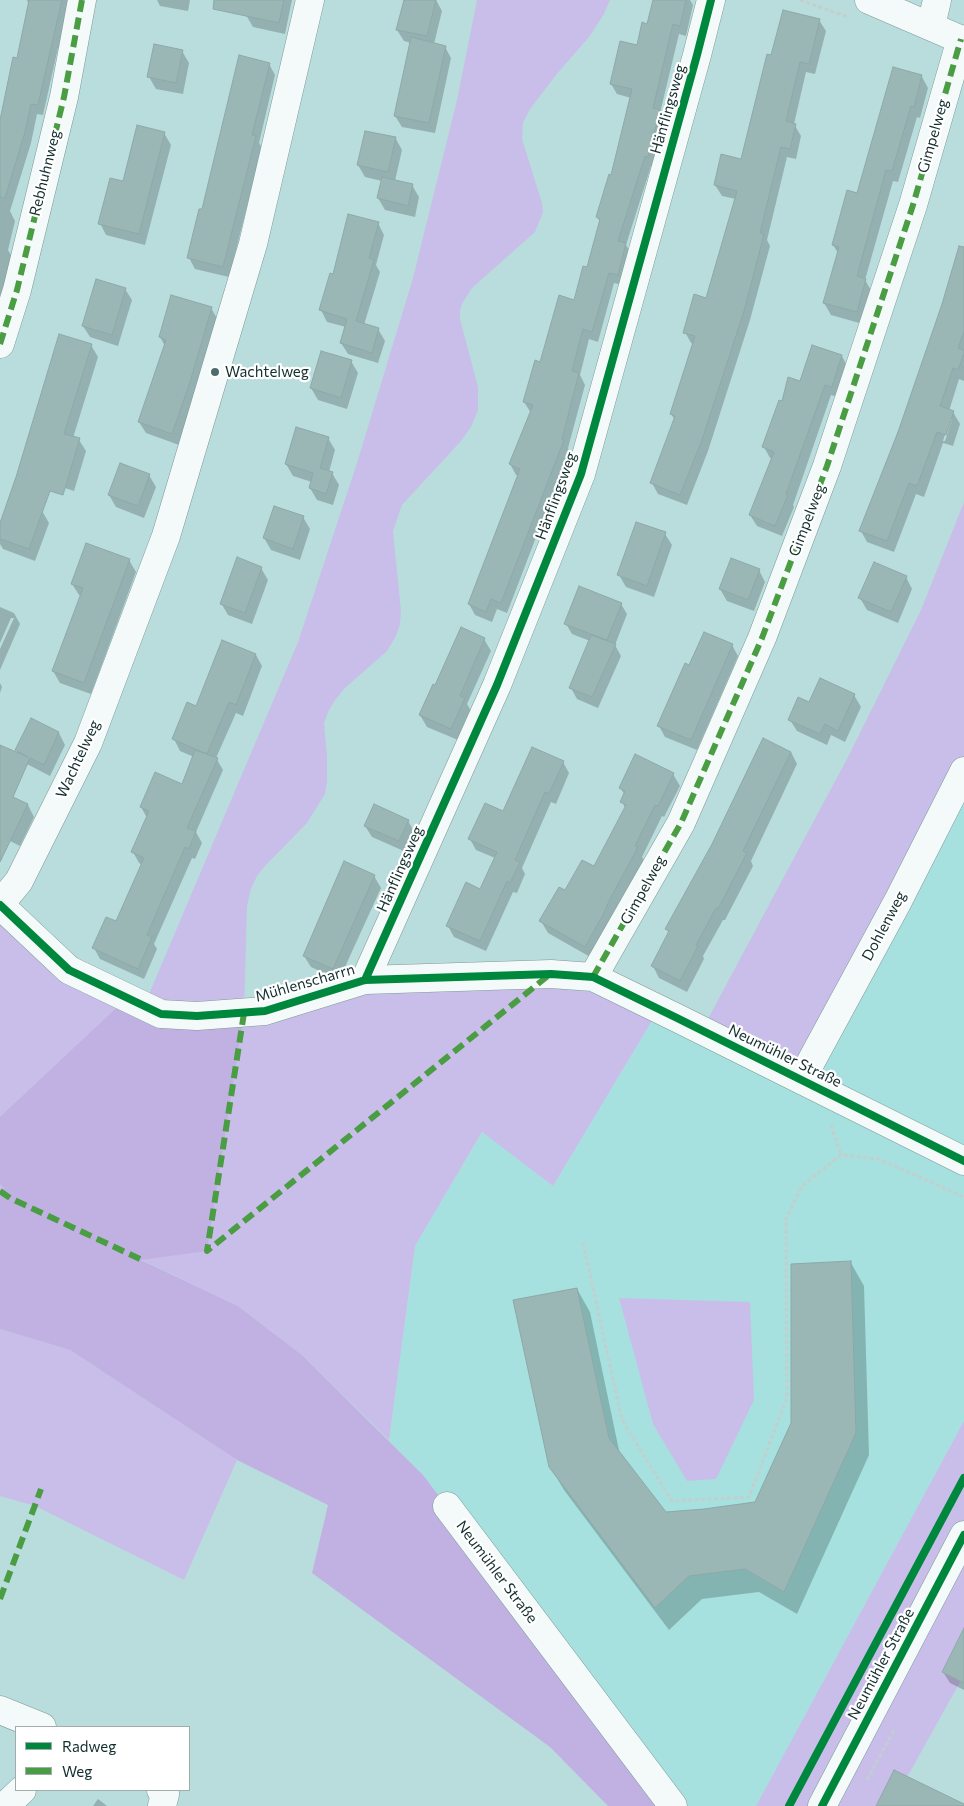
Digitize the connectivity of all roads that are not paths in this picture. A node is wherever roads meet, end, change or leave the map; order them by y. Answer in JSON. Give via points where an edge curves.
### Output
{"nodes":[{"id":1,"x":82,"y":0,"type":"edge"},
{"id":2,"x":310,"y":0,"type":"edge"},
{"id":3,"x":711,"y":0,"type":"edge"},
{"id":4,"x":869,"y":0,"type":"edge"},
{"id":5,"x":934,"y":13,"type":"edge"},
{"id":6,"x":963,"y":40,"type":"edge"},
{"id":7,"x":0,"y":344,"type":"edge"},
{"id":8,"x":964,"y":771,"type":"edge"},
{"id":9,"x":0,"y":904,"type":"edge"},
{"id":10,"x":593,"y":977,"type":"junction"},
{"id":11,"x":365,"y":980,"type":"junction"},
{"id":12,"x":800,"y":1080,"type":"junction"},
{"id":13,"x":964,"y":1161,"type":"edge"},
{"id":14,"x":447,"y":1506,"type":"dead end"},
{"id":15,"x":964,"y":1535,"type":"edge"},
{"id":16,"x":0,"y":1710,"type":"edge"},
{"id":17,"x":40,"y":1726,"type":"edge"},
{"id":18,"x":21,"y":1791,"type":"edge"},
{"id":19,"x":162,"y":1791,"type":"edge"},
{"id":20,"x":5,"y":1806,"type":"edge"},
{"id":21,"x":162,"y":1806,"type":"edge"},
{"id":22,"x":673,"y":1806,"type":"edge"},
{"id":23,"x":822,"y":1806,"type":"edge"}],
"edges":[{"from":1,"to":7,"type":"street","name":"Rebhuhnweg","via":[[64,97]]},
{"from":2,"to":9,"type":"street","name":"Wachtelweg","via":[[253,244],[166,536],[88,743],[19,881]]},
{"from":3,"to":11,"type":"street","name":"Hänflingsweg","via":[[581,474],[497,685]]},
{"from":4,"to":5,"type":"street"},
{"from":5,"to":6,"type":"street"},
{"from":6,"to":10,"type":"street","name":"Gimpelweg","via":[[828,466],[762,638],[681,823]]},
{"from":8,"to":12,"type":"street","name":"Dohlenweg","via":[[898,901]]},
{"from":9,"to":11,"type":"street","name":"Mühlenscharrn","via":[[70,970],[161,1014],[197,1016],[265,1011]]},
{"from":10,"to":11,"type":"street","name":"Mühlenscharrn","via":[[551,974]]},
{"from":10,"to":12,"type":"street","name":"Neumühler Straße"},
{"from":12,"to":13,"type":"street","name":"Neumühler Straße"},
{"from":14,"to":22,"type":"street","name":"Neumühler Straße"},
{"from":15,"to":23,"type":"street","name":"Neumühler Straße"},
{"from":16,"to":17,"type":"street"},
{"from":18,"to":20,"type":"street"},
{"from":19,"to":21,"type":"street","via":[[165,1794]]}]}
